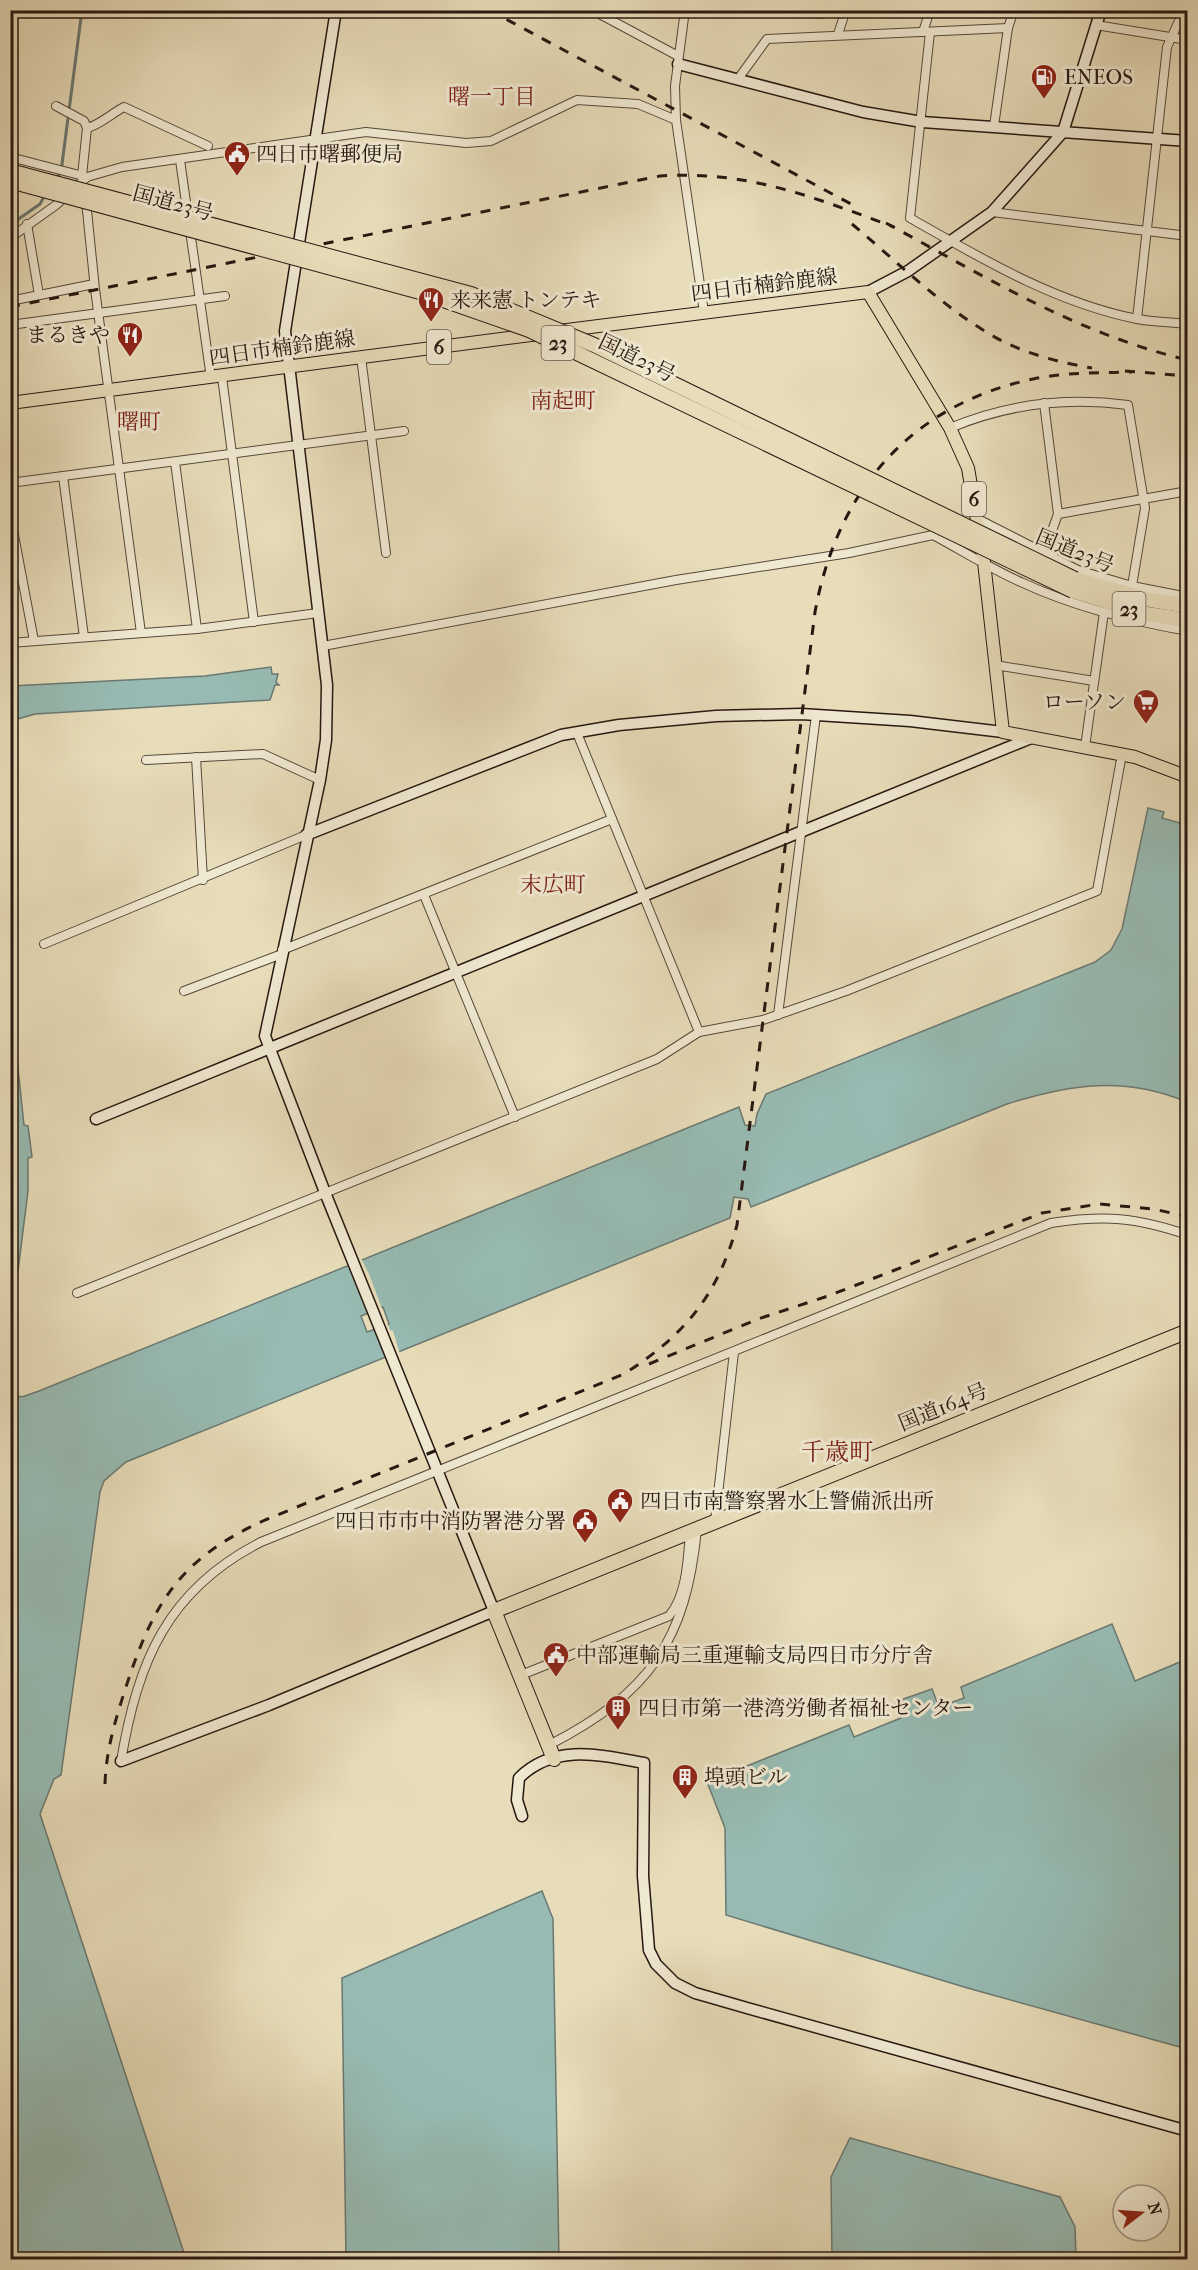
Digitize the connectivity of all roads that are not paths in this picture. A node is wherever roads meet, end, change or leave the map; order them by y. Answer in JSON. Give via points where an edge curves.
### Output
{"nodes":[{"id":1,"x":336,"y":10,"type":"edge"},
{"id":2,"x":592,"y":10,"type":"edge"},
{"id":3,"x":685,"y":10,"type":"edge"},
{"id":4,"x":846,"y":10,"type":"edge"},
{"id":5,"x":930,"y":10,"type":"edge"},
{"id":6,"x":1014,"y":10,"type":"edge"},
{"id":7,"x":1101,"y":10,"type":"edge"},
{"id":8,"x":1184,"y":10,"type":"edge"},
{"id":9,"x":1096,"y":25,"type":"junction"},
{"id":10,"x":1008,"y":28,"type":"junction"},
{"id":11,"x":926,"y":32,"type":"junction"},
{"id":12,"x":838,"y":34,"type":"junction"},
{"id":13,"x":1173,"y":40,"type":"junction"},
{"id":14,"x":1188,"y":40,"type":"edge"},
{"id":15,"x":678,"y":60,"type":"junction"},
{"id":16,"x":738,"y":79,"type":"junction"},
{"id":17,"x":59,"y":108,"type":"dead end"},
{"id":18,"x":676,"y":120,"type":"junction"},
{"id":19,"x":922,"y":122,"type":"junction"},
{"id":20,"x":994,"y":126,"type":"junction"},
{"id":21,"x":87,"y":128,"type":"junction"},
{"id":22,"x":1063,"y":132,"type":"junction"},
{"id":23,"x":314,"y":138,"type":"junction"},
{"id":24,"x":1157,"y":139,"type":"junction"},
{"id":25,"x":1188,"y":141,"type":"edge"},
{"id":26,"x":208,"y":146,"type":"dead end"},
{"id":27,"x":10,"y":158,"type":"edge"},
{"id":28,"x":180,"y":159,"type":"junction"},
{"id":29,"x":10,"y":171,"type":"edge"},
{"id":30,"x":81,"y":176,"type":"junction"},
{"id":31,"x":10,"y":181,"type":"edge"},
{"id":32,"x":992,"y":212,"type":"junction"},
{"id":33,"x":27,"y":224,"type":"junction"},
{"id":34,"x":1147,"y":231,"type":"junction"},
{"id":35,"x":1188,"y":236,"type":"edge"},
{"id":36,"x":10,"y":238,"type":"edge"},
{"id":37,"x":952,"y":242,"type":"junction"},
{"id":38,"x":94,"y":284,"type":"junction"},
{"id":39,"x":868,"y":292,"type":"junction"},
{"id":40,"x":39,"y":295,"type":"junction"},
{"id":41,"x":225,"y":296,"type":"dead end"},
{"id":42,"x":199,"y":300,"type":"junction"},
{"id":43,"x":10,"y":301,"type":"edge"},
{"id":44,"x":704,"y":312,"type":"junction"},
{"id":45,"x":98,"y":313,"type":"junction"},
{"id":46,"x":1137,"y":319,"type":"junction"},
{"id":47,"x":1188,"y":324,"type":"edge"},
{"id":48,"x":10,"y":325,"type":"edge"},
{"id":49,"x":361,"y":357,"type":"junction"},
{"id":50,"x":289,"y":367,"type":"junction"},
{"id":51,"x":216,"y":377,"type":"junction"},
{"id":52,"x":109,"y":390,"type":"junction"},
{"id":53,"x":10,"y":403,"type":"edge"},
{"id":54,"x":1044,"y":403,"type":"junction"},
{"id":55,"x":950,"y":428,"type":"junction"},
{"id":56,"x":404,"y":431,"type":"dead end"},
{"id":57,"x":371,"y":435,"type":"junction"},
{"id":58,"x":298,"y":445,"type":"junction"},
{"id":59,"x":231,"y":454,"type":"junction"},
{"id":60,"x":175,"y":462,"type":"junction"},
{"id":61,"x":119,"y":469,"type":"junction"},
{"id":62,"x":63,"y":476,"type":"junction"},
{"id":63,"x":10,"y":483,"type":"edge"},
{"id":64,"x":1188,"y":491,"type":"edge"},
{"id":65,"x":1143,"y":498,"type":"junction"},
{"id":66,"x":10,"y":514,"type":"edge"},
{"id":67,"x":1058,"y":514,"type":"junction"},
{"id":68,"x":976,"y":518,"type":"junction"},
{"id":69,"x":12,"y":531,"type":"edge"},
{"id":70,"x":386,"y":553,"type":"dead end"},
{"id":71,"x":1044,"y":553,"type":"junction"},
{"id":72,"x":984,"y":562,"type":"junction"},
{"id":73,"x":1074,"y":585,"type":"junction"},
{"id":74,"x":1132,"y":586,"type":"junction"},
{"id":75,"x":1188,"y":597,"type":"edge"},
{"id":76,"x":1188,"y":606,"type":"edge"},
{"id":77,"x":1104,"y":612,"type":"junction"},
{"id":78,"x":318,"y":613,"type":"junction"},
{"id":79,"x":1188,"y":620,"type":"edge"},
{"id":80,"x":254,"y":622,"type":"junction"},
{"id":81,"x":197,"y":629,"type":"junction"},
{"id":82,"x":1188,"y":631,"type":"edge"},
{"id":83,"x":141,"y":633,"type":"junction"},
{"id":84,"x":84,"y":637,"type":"junction"},
{"id":85,"x":34,"y":641,"type":"junction"},
{"id":86,"x":10,"y":642,"type":"edge"},
{"id":87,"x":323,"y":646,"type":"junction"},
{"id":88,"x":995,"y":665,"type":"junction"},
{"id":89,"x":1095,"y":681,"type":"junction"},
{"id":90,"x":816,"y":715,"type":"junction"},
{"id":91,"x":1004,"y":732,"type":"junction"},
{"id":92,"x":577,"y":733,"type":"junction"},
{"id":93,"x":1030,"y":738,"type":"junction"},
{"id":94,"x":1085,"y":747,"type":"junction"},
{"id":95,"x":1122,"y":754,"type":"junction"},
{"id":96,"x":196,"y":758,"type":"junction"},
{"id":97,"x":146,"y":760,"type":"dead end"},
{"id":98,"x":1188,"y":777,"type":"edge"},
{"id":99,"x":320,"y":780,"type":"junction"},
{"id":100,"x":612,"y":819,"type":"junction"},
{"id":101,"x":803,"y":831,"type":"junction"},
{"id":102,"x":306,"y":836,"type":"junction"},
{"id":103,"x":203,"y":880,"type":"junction"},
{"id":104,"x":424,"y":895,"type":"junction"},
{"id":105,"x":645,"y":896,"type":"junction"},
{"id":106,"x":44,"y":944,"type":"dead end"},
{"id":107,"x":282,"y":952,"type":"junction"},
{"id":108,"x":455,"y":973,"type":"junction"},
{"id":109,"x":184,"y":991,"type":"dead end"},
{"id":110,"x":778,"y":1015,"type":"junction"},
{"id":111,"x":699,"y":1032,"type":"junction"},
{"id":112,"x":268,"y":1049,"type":"junction"},
{"id":113,"x":515,"y":1117,"type":"junction"},
{"id":114,"x":96,"y":1119,"type":"dead end"},
{"id":115,"x":326,"y":1195,"type":"junction"},
{"id":116,"x":1188,"y":1234,"type":"edge"},
{"id":117,"x":77,"y":1293,"type":"dead end"},
{"id":118,"x":1188,"y":1331,"type":"edge"},
{"id":119,"x":734,"y":1352,"type":"junction"},
{"id":120,"x":439,"y":1471,"type":"junction"},
{"id":121,"x":715,"y":1521,"type":"junction"},
{"id":122,"x":693,"y":1530,"type":"junction"},
{"id":123,"x":494,"y":1611,"type":"junction"},
{"id":124,"x":521,"y":1675,"type":"junction"},
{"id":125,"x":549,"y":1745,"type":"junction"},
{"id":126,"x":554,"y":1759,"type":"junction"},
{"id":127,"x":121,"y":1761,"type":"joint"},
{"id":128,"x":522,"y":1816,"type":"dead end"},
{"id":129,"x":1188,"y":2131,"type":"edge"}],
"edges":[{"from":1,"to":23,"type":"street"},
{"from":2,"to":15,"type":"street"},
{"from":3,"to":15,"type":"street"},
{"from":4,"to":12,"type":"street"},
{"from":5,"to":11,"type":"street"},
{"from":6,"to":10,"type":"street"},
{"from":7,"to":9,"type":"street"},
{"from":8,"to":13,"type":"street"},
{"from":9,"to":13,"type":"street"},
{"from":9,"to":22,"type":"street"},
{"from":10,"to":11,"type":"street"},
{"from":10,"to":20,"type":"street"},
{"from":11,"to":12,"type":"street"},
{"from":11,"to":19,"type":"street"},
{"from":12,"to":16,"type":"street","via":[[767,39]]},
{"from":13,"to":14,"type":"street"},
{"from":13,"to":24,"type":"street","via":[[1167,47]]},
{"from":15,"to":16,"type":"street"},
{"from":15,"to":18,"type":"street"},
{"from":16,"to":19,"type":"street","via":[[863,112]]},
{"from":17,"to":21,"type":"street","via":[[84,121]]},
{"from":18,"to":23,"type":"street","via":[[638,104],[577,100],[490,141],[466,143],[366,132]]},
{"from":18,"to":44,"type":"street"},
{"from":19,"to":20,"type":"street"},
{"from":19,"to":37,"type":"street","via":[[910,218]]},
{"from":20,"to":22,"type":"street"},
{"from":21,"to":26,"type":"street","via":[[124,107]]},
{"from":21,"to":30,"type":"street"},
{"from":22,"to":24,"type":"street"},
{"from":22,"to":32,"type":"street"},
{"from":23,"to":28,"type":"street"},
{"from":23,"to":50,"type":"street","via":[[286,322]]},
{"from":24,"to":25,"type":"street"},
{"from":24,"to":34,"type":"street"},
{"from":27,"to":30,"type":"street"},
{"from":28,"to":30,"type":"street"},
{"from":28,"to":42,"type":"street"},
{"from":29,"to":73,"type":"highway","name":"国道23号","number":"23","bridge":true,"via":[[471,294],[594,345]]},
{"from":30,"to":33,"type":"street","via":[[56,205]]},
{"from":30,"to":38,"type":"street"},
{"from":31,"to":73,"type":"highway","name":"国道23号","number":"23","bridge":true,"via":[[420,292],[529,330]]},
{"from":32,"to":34,"type":"street"},
{"from":32,"to":37,"type":"street"},
{"from":33,"to":36,"type":"street"},
{"from":33,"to":40,"type":"street"},
{"from":34,"to":35,"type":"street"},
{"from":34,"to":46,"type":"street"},
{"from":37,"to":39,"type":"street"},
{"from":37,"to":46,"type":"street","via":[[1061,296]]},
{"from":38,"to":40,"type":"street"},
{"from":38,"to":45,"type":"street"},
{"from":39,"to":44,"type":"main road","name":"四日市楠鈴鹿線","number":"6"},
{"from":39,"to":55,"type":"main road","name":"四日市楠鈴鹿線","number":"6"},
{"from":40,"to":43,"type":"street"},
{"from":41,"to":42,"type":"street"},
{"from":42,"to":45,"type":"street"},
{"from":42,"to":51,"type":"street"},
{"from":44,"to":49,"type":"main road","name":"四日市楠鈴鹿線","number":"6"},
{"from":45,"to":48,"type":"street"},
{"from":45,"to":52,"type":"street"},
{"from":46,"to":47,"type":"street"},
{"from":49,"to":50,"type":"main road","name":"四日市楠鈴鹿線","number":"6"},
{"from":49,"to":57,"type":"street"},
{"from":50,"to":51,"type":"main road","name":"四日市楠鈴鹿線","number":"6"},
{"from":50,"to":58,"type":"street"},
{"from":51,"to":52,"type":"main road","name":"四日市楠鈴鹿線","number":"6"},
{"from":51,"to":59,"type":"street"},
{"from":52,"to":53,"type":"main road","name":"四日市楠鈴鹿線","number":"6"},
{"from":52,"to":61,"type":"street"},
{"from":54,"to":55,"type":"street","via":[[1012,408]]},
{"from":54,"to":65,"type":"street","via":[[1077,400],[1128,405]]},
{"from":54,"to":67,"type":"street"},
{"from":55,"to":68,"type":"main road","name":"四日市楠鈴鹿線","number":"6","via":[[968,468]]},
{"from":56,"to":57,"type":"street"},
{"from":57,"to":58,"type":"street"},
{"from":57,"to":70,"type":"street"},
{"from":58,"to":59,"type":"street"},
{"from":58,"to":78,"type":"street"},
{"from":59,"to":60,"type":"street"},
{"from":59,"to":80,"type":"street"},
{"from":60,"to":61,"type":"street"},
{"from":60,"to":81,"type":"street"},
{"from":61,"to":62,"type":"street"},
{"from":61,"to":83,"type":"street"},
{"from":62,"to":63,"type":"street"},
{"from":62,"to":84,"type":"street"},
{"from":64,"to":65,"type":"street"},
{"from":65,"to":67,"type":"street"},
{"from":65,"to":74,"type":"street","via":[[1142,538]]},
{"from":66,"to":69,"type":"street"},
{"from":67,"to":71,"type":"street"},
{"from":68,"to":71,"type":"street"},
{"from":68,"to":72,"type":"main road","name":"四日市楠鈴鹿線","number":"6"},
{"from":69,"to":85,"type":"street"},
{"from":71,"to":74,"type":"street","via":[[1078,570]]},
{"from":72,"to":77,"type":"street","via":[[1021,583]]},
{"from":72,"to":87,"type":"street","via":[[933,535]]},
{"from":72,"to":88,"type":"main road","name":"四日市楠鈴鹿線","number":"6"},
{"from":73,"to":76,"type":"highway","name":"国道23号","number":"23"},
{"from":73,"to":79,"type":"highway","name":"国道23号","number":"23","via":[[1147,614]]},
{"from":74,"to":75,"type":"street"},
{"from":77,"to":82,"type":"street"},
{"from":77,"to":89,"type":"street"},
{"from":78,"to":80,"type":"street"},
{"from":78,"to":87,"type":"street"},
{"from":80,"to":81,"type":"street"},
{"from":81,"to":83,"type":"street"},
{"from":83,"to":84,"type":"street"},
{"from":84,"to":85,"type":"street"},
{"from":85,"to":86,"type":"street"},
{"from":87,"to":99,"type":"street","via":[[328,709]]},
{"from":88,"to":89,"type":"street"},
{"from":88,"to":91,"type":"main road","name":"四日市楠鈴鹿線","number":"6"},
{"from":89,"to":94,"type":"street"},
{"from":90,"to":91,"type":"street"},
{"from":90,"to":92,"type":"street","via":[[705,717]]},
{"from":90,"to":101,"type":"street"},
{"from":91,"to":93,"type":"main road"},
{"from":92,"to":100,"type":"street"},
{"from":92,"to":102,"type":"street","via":[[561,735]]},
{"from":93,"to":94,"type":"main road"},
{"from":93,"to":101,"type":"street"},
{"from":94,"to":95,"type":"main road"},
{"from":95,"to":98,"type":"main road"},
{"from":95,"to":110,"type":"street","via":[[1097,891],[846,992]]},
{"from":96,"to":97,"type":"street"},
{"from":96,"to":99,"type":"street","via":[[263,754]]},
{"from":96,"to":103,"type":"street"},
{"from":99,"to":102,"type":"street"},
{"from":100,"to":104,"type":"street"},
{"from":100,"to":105,"type":"street"},
{"from":101,"to":105,"type":"street"},
{"from":101,"to":110,"type":"street"},
{"from":102,"to":103,"type":"street"},
{"from":102,"to":107,"type":"street"},
{"from":103,"to":106,"type":"street"},
{"from":104,"to":107,"type":"street"},
{"from":104,"to":108,"type":"street"},
{"from":105,"to":108,"type":"street"},
{"from":105,"to":111,"type":"street"},
{"from":107,"to":109,"type":"street"},
{"from":107,"to":112,"type":"street","via":[[265,1036]]},
{"from":108,"to":112,"type":"street"},
{"from":108,"to":113,"type":"street"},
{"from":110,"to":111,"type":"street"},
{"from":111,"to":113,"type":"street","via":[[657,1059]]},
{"from":112,"to":114,"type":"street"},
{"from":112,"to":115,"type":"street"},
{"from":113,"to":115,"type":"street"},
{"from":115,"to":117,"type":"street"},
{"from":115,"to":120,"type":"street"},
{"from":116,"to":119,"type":"street","via":[[1134,1220],[1093,1217],[1051,1223]]},
{"from":118,"to":121,"type":"highway","name":"国道164号"},
{"from":119,"to":120,"type":"street"},
{"from":119,"to":121,"type":"street"},
{"from":120,"to":123,"type":"street"},
{"from":120,"to":127,"type":"street","via":[[261,1542],[231,1558],[196,1586],[166,1622],[155,1645],[128,1726]]},
{"from":121,"to":122,"type":"highway","name":"国道164号"},
{"from":122,"to":123,"type":"highway","name":"国道164号"},
{"from":122,"to":124,"type":"street","via":[[684,1578],[669,1616]]},
{"from":122,"to":125,"type":"street","via":[[687,1596],[656,1660],[612,1707],[590,1724]]},
{"from":123,"to":124,"type":"highway"},
{"from":123,"to":127,"type":"street","via":[[269,1705]]},
{"from":124,"to":125,"type":"highway"},
{"from":125,"to":126,"type":"highway"},
{"from":126,"to":128,"type":"street","via":[[527,1769],[519,1778],[517,1800]]},
{"from":126,"to":129,"type":"street","via":[[583,1752],[644,1763],[643,1876],[649,1950],[656,1964],[675,1983],[747,2008]]}]}
